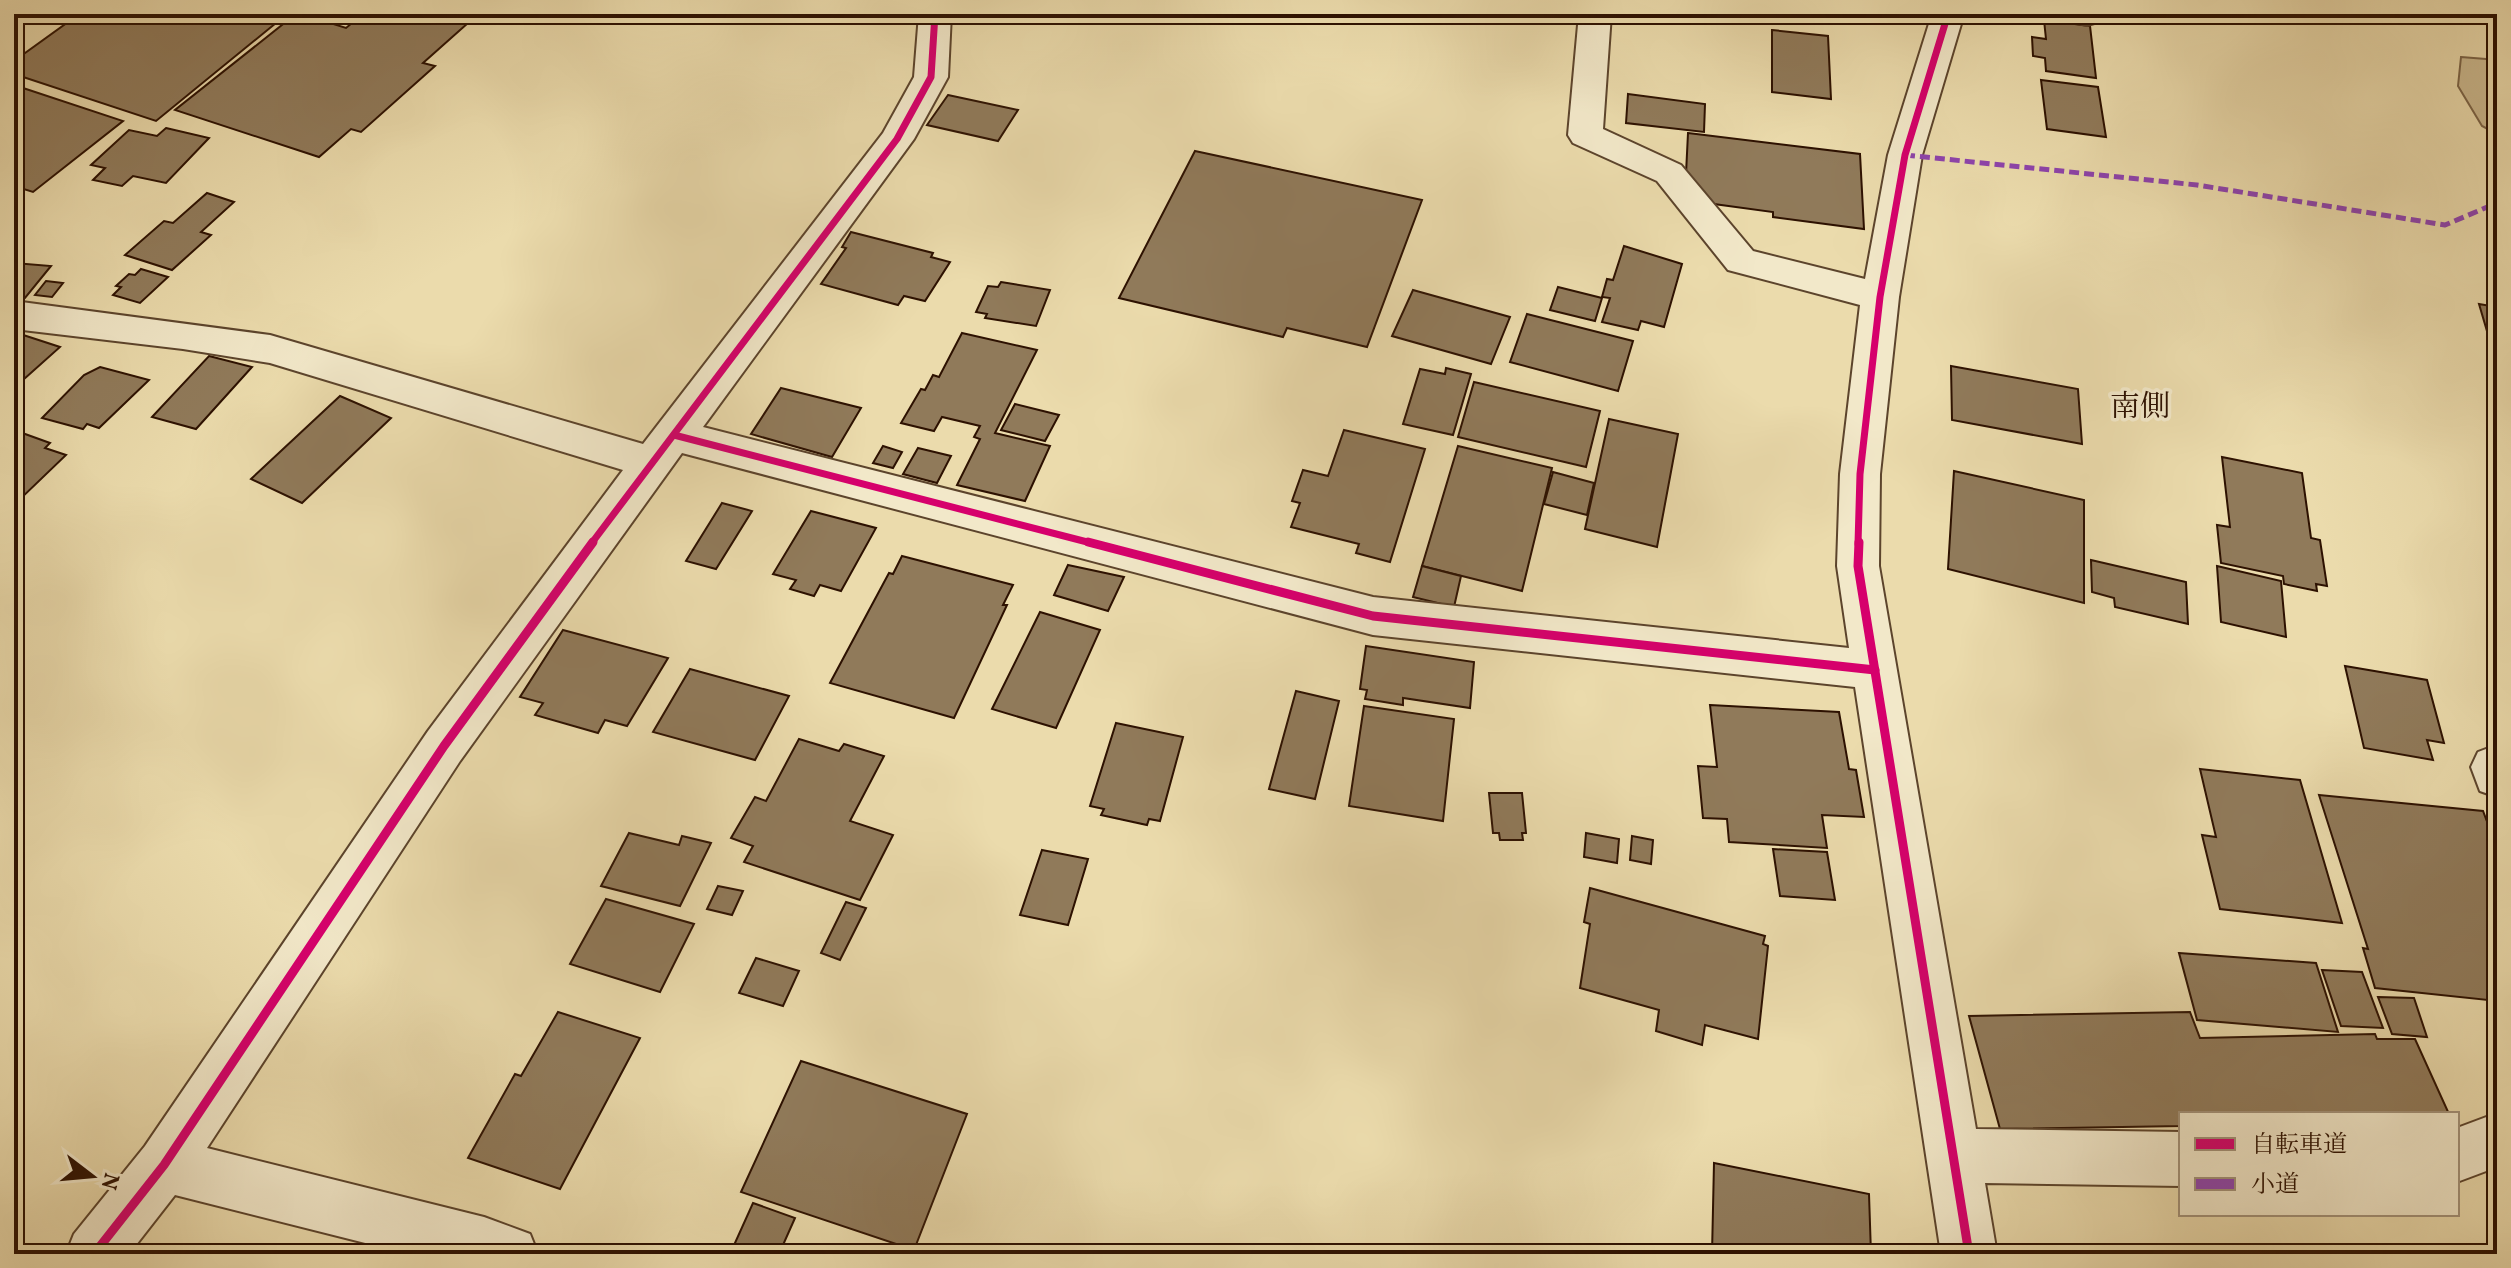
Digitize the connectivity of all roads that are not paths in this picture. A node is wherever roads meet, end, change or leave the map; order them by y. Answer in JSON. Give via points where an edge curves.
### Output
{"nodes":[{"id":1,"x":935,"y":14,"type":"edge"},
{"id":2,"x":1595,"y":14,"type":"edge"},
{"id":3,"x":1948,"y":14,"type":"edge"},
{"id":4,"x":1880,"y":297,"type":"junction"},
{"id":5,"x":14,"y":315,"type":"edge"},
{"id":6,"x":663,"y":448,"type":"junction"},
{"id":7,"x":1875,"y":670,"type":"junction"},
{"id":8,"x":2497,"y":1140,"type":"edge"},
{"id":9,"x":2459,"y":1154,"type":"edge"},
{"id":10,"x":1955,"y":1156,"type":"junction"},
{"id":11,"x":2179,"y":1159,"type":"edge"},
{"id":12,"x":164,"y":1165,"type":"junction"},
{"id":13,"x":94,"y":1254,"type":"edge"},
{"id":14,"x":510,"y":1254,"type":"edge"},
{"id":15,"x":1969,"y":1254,"type":"edge"}],
"edges":[{"from":1,"to":6,"type":"street","via":[[931,77],[897,139]]},
{"from":2,"to":4,"type":"street","via":[[1585,135],[1669,173],[1741,261]]},
{"from":3,"to":4,"type":"street","via":[[1905,155]]},
{"from":4,"to":7,"type":"street","via":[[1860,474],[1858,566]]},
{"from":5,"to":6,"type":"street","via":[[270,349]]},
{"from":6,"to":7,"type":"street","via":[[1373,616]]},
{"from":6,"to":12,"type":"street","via":[[444,746]]},
{"from":7,"to":10,"type":"street"},
{"from":8,"to":9,"type":"street"},
{"from":10,"to":11,"type":"street"},
{"from":10,"to":15,"type":"street"},
{"from":12,"to":13,"type":"street"},
{"from":12,"to":14,"type":"street"}]}
